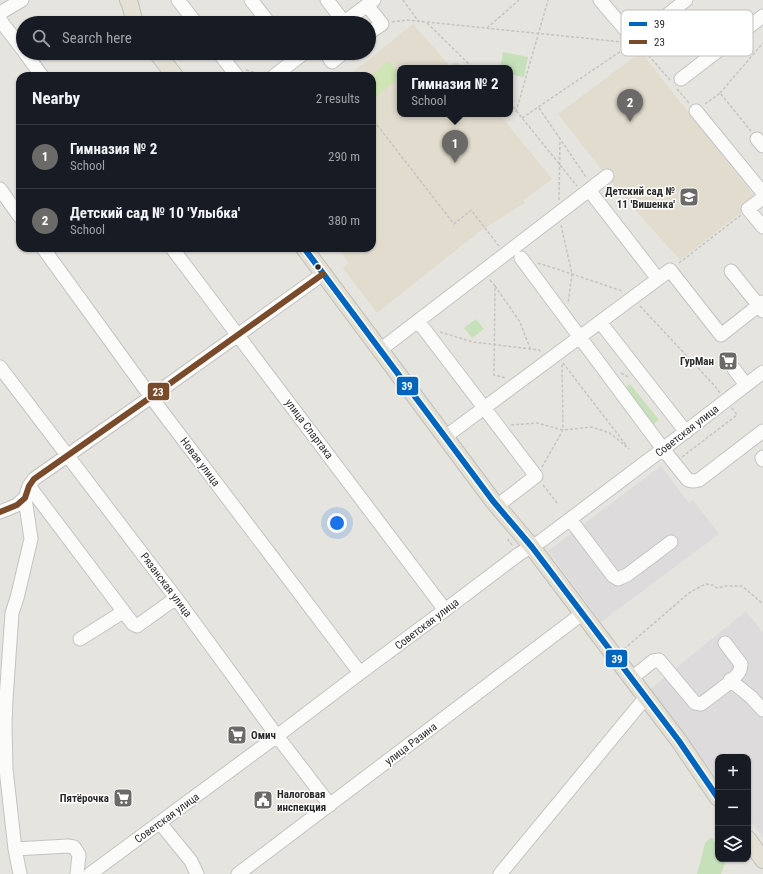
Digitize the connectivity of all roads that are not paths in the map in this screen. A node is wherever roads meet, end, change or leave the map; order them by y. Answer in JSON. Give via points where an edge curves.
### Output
{"nodes":[{"id":1,"x":22,"y":0,"type":"edge"},
{"id":2,"x":178,"y":0,"type":"edge"},
{"id":3,"x":251,"y":0,"type":"edge"},
{"id":4,"x":327,"y":0,"type":"edge"},
{"id":5,"x":600,"y":0,"type":"edge"},
{"id":6,"x":686,"y":0,"type":"edge"},
{"id":7,"x":129,"y":1,"type":"edge"},
{"id":8,"x":370,"y":3,"type":"edge"},
{"id":9,"x":674,"y":10,"type":"edge"},
{"id":10,"x":0,"y":14,"type":"edge"},
{"id":11,"x":133,"y":16,"type":"edge"},
{"id":12,"x":191,"y":16,"type":"edge"},
{"id":13,"x":264,"y":16,"type":"edge"},
{"id":14,"x":339,"y":16,"type":"edge"},
{"id":15,"x":353,"y":16,"type":"edge"},
{"id":16,"x":762,"y":19,"type":"edge"},
{"id":17,"x":0,"y":20,"type":"edge"},
{"id":18,"x":621,"y":26,"type":"edge"},
{"id":19,"x":753,"y":26,"type":"edge"},
{"id":20,"x":376,"y":28,"type":"edge"},
{"id":21,"x":16,"y":41,"type":"edge"},
{"id":22,"x":712,"y":56,"type":"edge"},
{"id":23,"x":30,"y":60,"type":"edge"},
{"id":24,"x":162,"y":60,"type":"edge"},
{"id":25,"x":224,"y":60,"type":"edge"},
{"id":26,"x":292,"y":60,"type":"edge"},
{"id":27,"x":39,"y":72,"type":"edge"},
{"id":28,"x":172,"y":72,"type":"edge"},
{"id":29,"x":234,"y":72,"type":"edge"},
{"id":30,"x":279,"y":72,"type":"edge"},
{"id":31,"x":681,"y":79,"type":"dead end"},
{"id":32,"x":696,"y":111,"type":"road end"},
{"id":33,"x":607,"y":176,"type":"dead end"},
{"id":34,"x":0,"y":189,"type":"edge"},
{"id":35,"x":587,"y":189,"type":"junction"},
{"id":36,"x":763,"y":194,"type":"edge"},
{"id":37,"x":763,"y":198,"type":"edge"},
{"id":38,"x":16,"y":211,"type":"edge"},
{"id":39,"x":763,"y":228,"type":"edge"},
{"id":40,"x":46,"y":252,"type":"edge"},
{"id":41,"x":175,"y":252,"type":"edge"},
{"id":42,"x":307,"y":252,"type":"edge"},
{"id":43,"x":521,"y":258,"type":"road end"},
{"id":44,"x":731,"y":271,"type":"dead end"},
{"id":45,"x":323,"y":274,"type":"junction"},
{"id":46,"x":658,"y":279,"type":"junction"},
{"id":47,"x":761,"y":306,"type":"edge"},
{"id":48,"x":600,"y":322,"type":"junction"},
{"id":49,"x":420,"y":324,"type":"junction"},
{"id":50,"x":238,"y":335,"type":"junction"},
{"id":51,"x":580,"y":337,"type":"junction"},
{"id":52,"x":380,"y":350,"type":"junction"},
{"id":53,"x":0,"y":367,"type":"edge"},
{"id":54,"x":734,"y":369,"type":"dead end"},
{"id":55,"x":763,"y":372,"type":"edge"},
{"id":56,"x":746,"y":385,"type":"junction"},
{"id":57,"x":151,"y":397,"type":"junction"},
{"id":58,"x":485,"y":408,"type":"junction"},
{"id":59,"x":763,"y":431,"type":"edge"},
{"id":60,"x":686,"y":432,"type":"junction"},
{"id":61,"x":446,"y":438,"type":"junction"},
{"id":62,"x":664,"y":449,"type":"junction"},
{"id":63,"x":67,"y":456,"type":"junction"},
{"id":64,"x":27,"y":492,"type":"junction"},
{"id":65,"x":497,"y":506,"type":"junction"},
{"id":66,"x":0,"y":512,"type":"edge"},
{"id":67,"x":570,"y":519,"type":"junction"},
{"id":68,"x":671,"y":542,"type":"dead end"},
{"id":69,"x":532,"y":547,"type":"junction"},
{"id":70,"x":176,"y":598,"type":"junction"},
{"id":71,"x":445,"y":610,"type":"junction"},
{"id":72,"x":123,"y":612,"type":"junction"},
{"id":73,"x":582,"y":613,"type":"junction"},
{"id":74,"x":80,"y":639,"type":"dead end"},
{"id":75,"x":725,"y":643,"type":"dead end"},
{"id":76,"x":360,"y":673,"type":"junction"},
{"id":77,"x":632,"y":678,"type":"junction"},
{"id":78,"x":730,"y":680,"type":"junction"},
{"id":79,"x":646,"y":698,"type":"junction"},
{"id":80,"x":763,"y":710,"type":"edge"},
{"id":81,"x":278,"y":736,"type":"junction"},
{"id":82,"x":715,"y":794,"type":"edge"},
{"id":83,"x":330,"y":805,"type":"junction"},
{"id":84,"x":160,"y":823,"type":"junction"},
{"id":85,"x":751,"y":843,"type":"edge"},
{"id":86,"x":15,"y":849,"type":"junction"},
{"id":87,"x":763,"y":860,"type":"edge"},
{"id":88,"x":20,"y":874,"type":"edge"},
{"id":89,"x":77,"y":874,"type":"edge"},
{"id":90,"x":90,"y":874,"type":"edge"},
{"id":91,"x":197,"y":874,"type":"edge"},
{"id":92,"x":238,"y":874,"type":"edge"},
{"id":93,"x":500,"y":874,"type":"edge"}],
"edges":[{"from":1,"to":10,"type":"street"},
{"from":2,"to":12,"type":"street"},
{"from":3,"to":13,"type":"street"},
{"from":4,"to":14,"type":"street"},
{"from":5,"to":18,"type":"street"},
{"from":6,"to":9,"type":"street"},
{"from":7,"to":11,"type":"main road"},
{"from":8,"to":15,"type":"street"},
{"from":8,"to":20,"type":"street","via":[[382,24]]},
{"from":16,"to":19,"type":"street"},
{"from":17,"to":21,"type":"street"},
{"from":22,"to":31,"type":"street"},
{"from":23,"to":27,"type":"street"},
{"from":24,"to":28,"type":"main road"},
{"from":25,"to":29,"type":"street"},
{"from":26,"to":30,"type":"street"},
{"from":32,"to":36,"type":"street"},
{"from":33,"to":35,"type":"street"},
{"from":34,"to":38,"type":"street"},
{"from":35,"to":46,"type":"street"},
{"from":35,"to":49,"type":"street"},
{"from":37,"to":39,"type":"street","via":[[748,209]]},
{"from":40,"to":57,"type":"street","name":"Новая улица"},
{"from":41,"to":50,"type":"street","name":"улица Спартака"},
{"from":42,"to":45,"type":"main road"},
{"from":43,"to":51,"type":"street"},
{"from":44,"to":47,"type":"street"},
{"from":45,"to":50,"type":"street"},
{"from":45,"to":52,"type":"main road"},
{"from":46,"to":47,"type":"street","via":[[670,270],[721,334]]},
{"from":46,"to":48,"type":"street","via":[[627,294]]},
{"from":48,"to":51,"type":"street"},
{"from":48,"to":60,"type":"street"},
{"from":49,"to":52,"type":"street"},
{"from":49,"to":58,"type":"street"},
{"from":50,"to":57,"type":"street"},
{"from":50,"to":71,"type":"street","name":"улица Спартака"},
{"from":51,"to":58,"type":"street","via":[[556,360],[522,380]]},
{"from":51,"to":62,"type":"street"},
{"from":52,"to":61,"type":"main road"},
{"from":53,"to":63,"type":"street","name":"Рязанская улица"},
{"from":54,"to":56,"type":"street"},
{"from":55,"to":56,"type":"street","name":"Советская улица"},
{"from":56,"to":60,"type":"street","name":"Советская улица"},
{"from":57,"to":63,"type":"street"},
{"from":57,"to":76,"type":"street","name":"Новая улица"},
{"from":58,"to":61,"type":"street"},
{"from":58,"to":65,"type":"street","via":[[536,476]]},
{"from":59,"to":62,"type":"street","via":[[699,480],[694,481],[687,479]]},
{"from":60,"to":62,"type":"street","name":"Советская улица"},
{"from":61,"to":65,"type":"main road"},
{"from":62,"to":67,"type":"street","name":"Советская улица"},
{"from":63,"to":64,"type":"street","via":[[34,479]]},
{"from":63,"to":70,"type":"street","name":"Рязанская улица"},
{"from":64,"to":66,"type":"street","via":[[17,505]]},
{"from":64,"to":72,"type":"street"},
{"from":64,"to":86,"type":"street","via":[[31,539],[12,613],[5,724],[6,769]]},
{"from":65,"to":69,"type":"main road"},
{"from":67,"to":68,"type":"street","via":[[613,576],[618,579]]},
{"from":67,"to":69,"type":"street","name":"Советская улица"},
{"from":69,"to":71,"type":"street","name":"Советская улица"},
{"from":69,"to":73,"type":"main road"},
{"from":70,"to":72,"type":"street","via":[[136,626]]},
{"from":70,"to":81,"type":"street","name":"Рязанская улица"},
{"from":71,"to":76,"type":"street","name":"Советская улица"},
{"from":72,"to":74,"type":"street"},
{"from":73,"to":77,"type":"main road"},
{"from":73,"to":83,"type":"street","name":"улица Разина"},
{"from":75,"to":78,"type":"street","via":[[741,664],[737,675]]},
{"from":76,"to":81,"type":"street","name":"Советская улица"},
{"from":77,"to":78,"type":"street","via":[[653,661],[659,660],[695,703],[701,704]]},
{"from":77,"to":79,"type":"main road"},
{"from":78,"to":80,"type":"street","via":[[751,696]]},
{"from":79,"to":82,"type":"main road"},
{"from":79,"to":93,"type":"street"},
{"from":81,"to":83,"type":"street","name":"Рязанская улица"},
{"from":81,"to":84,"type":"street","name":"Советская улица"},
{"from":83,"to":92,"type":"street","name":"улица Разина"},
{"from":84,"to":90,"type":"street","name":"Советская улица"},
{"from":84,"to":91,"type":"street","via":[[191,861]]},
{"from":85,"to":87,"type":"main road"},
{"from":86,"to":88,"type":"street"},
{"from":86,"to":89,"type":"street","via":[[74,847],[79,855]]}]}
